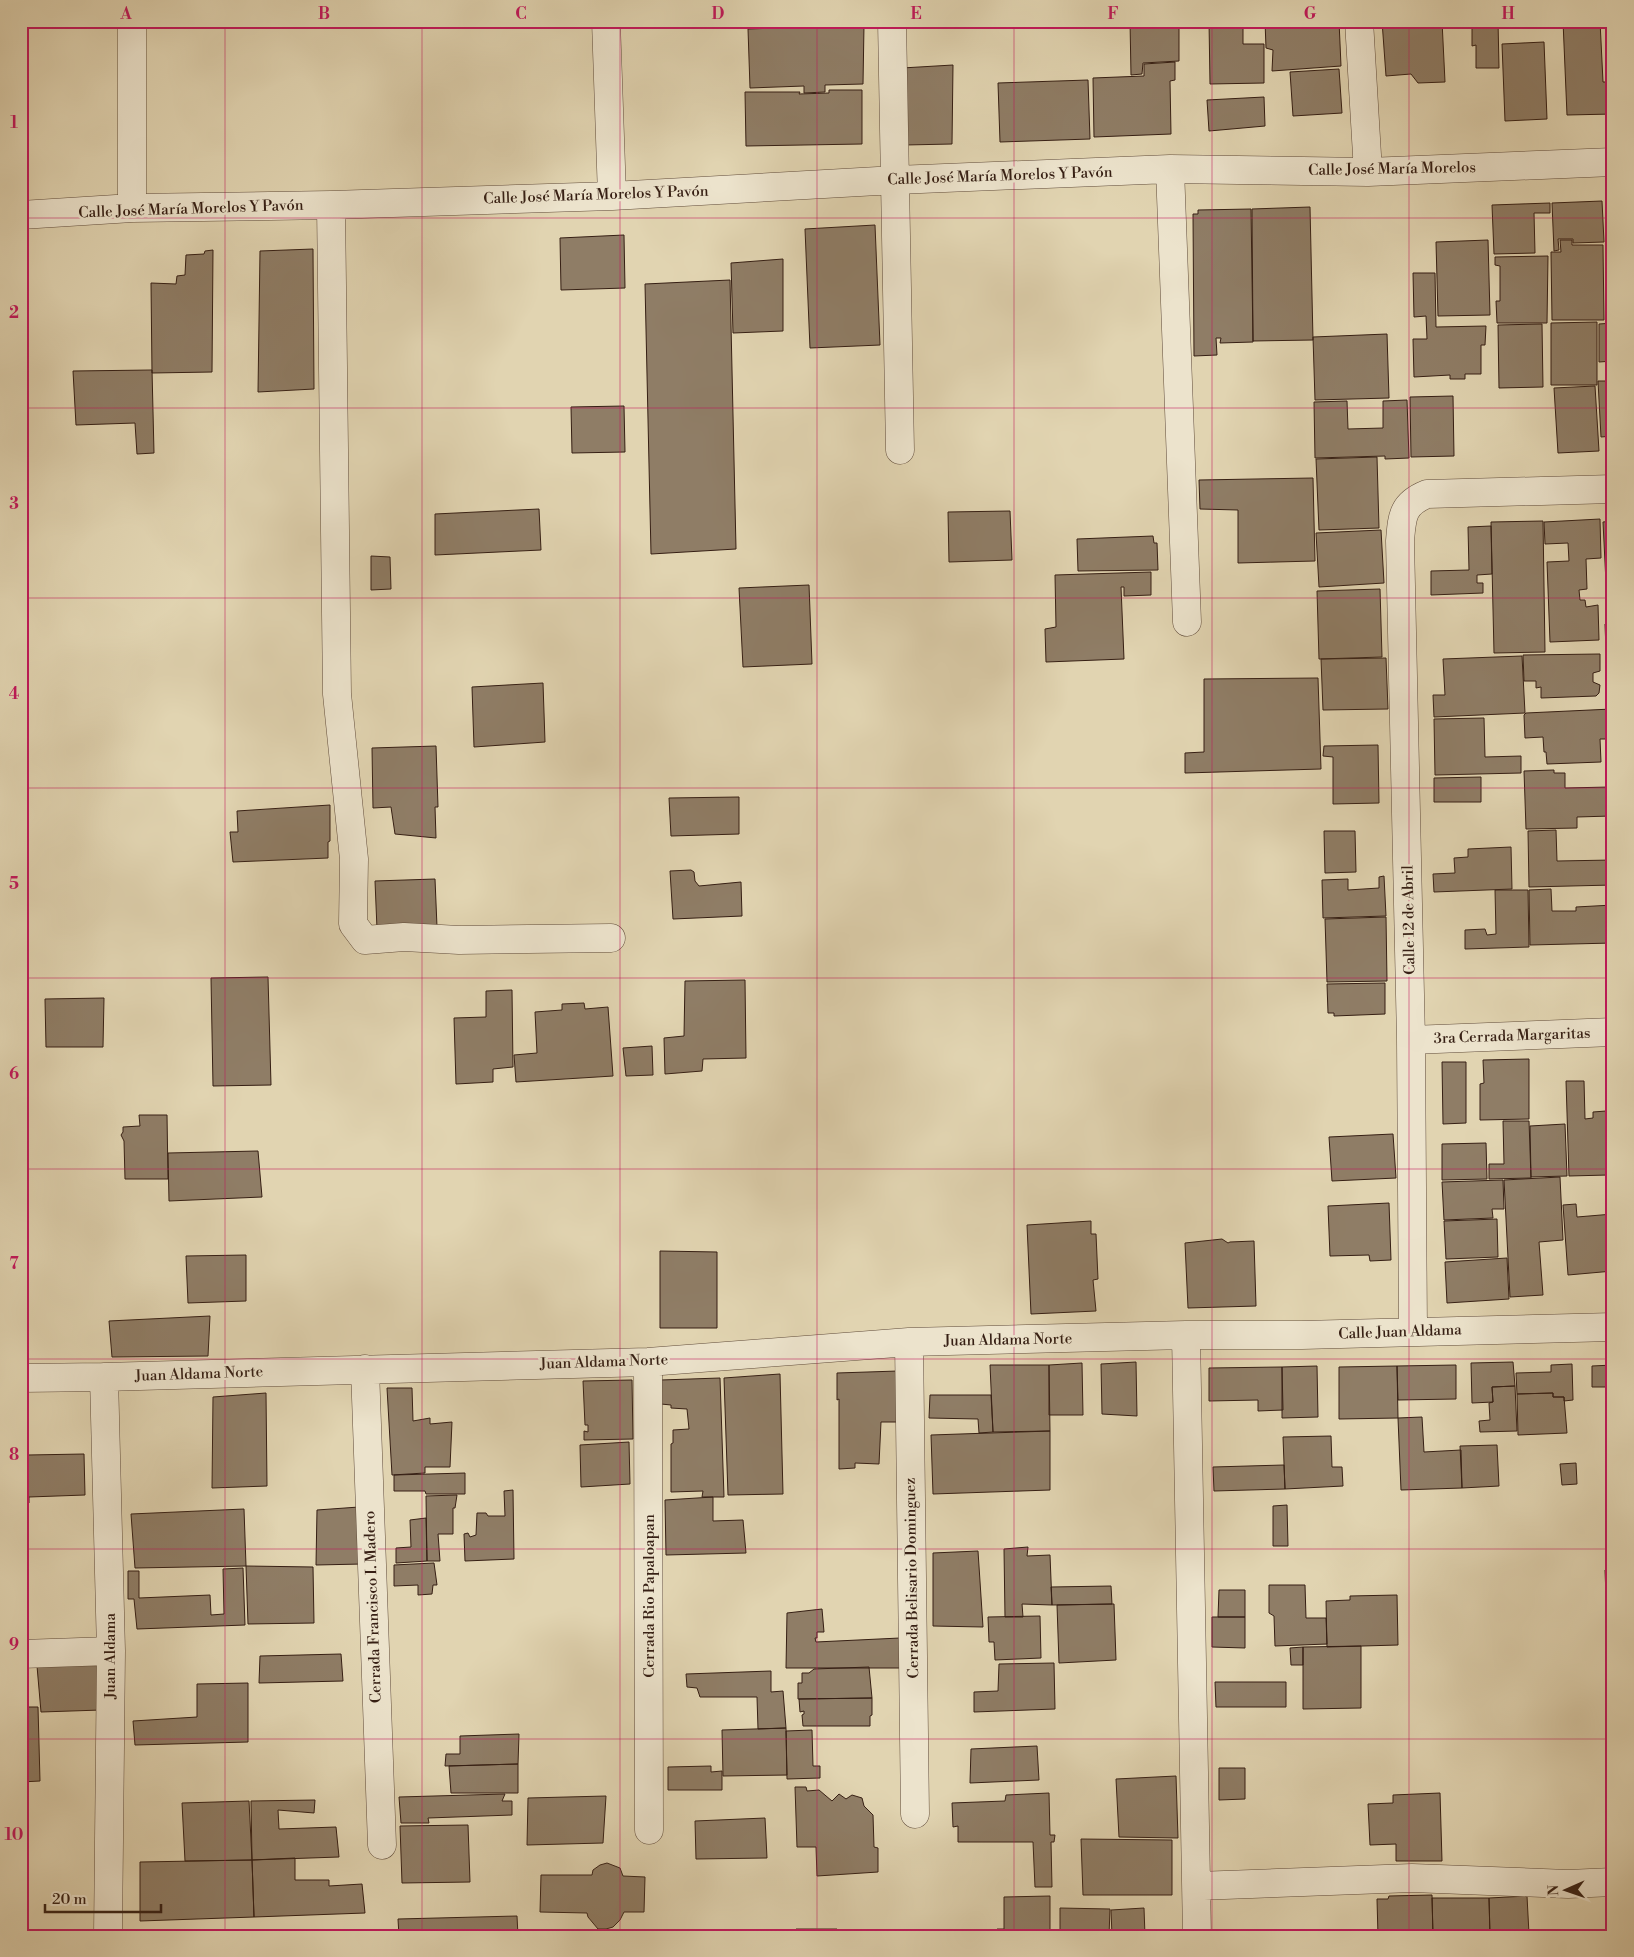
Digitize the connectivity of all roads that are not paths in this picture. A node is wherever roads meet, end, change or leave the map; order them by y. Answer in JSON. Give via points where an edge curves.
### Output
{"nodes":[{"id":1,"x":132,"y":21,"type":"edge"},
{"id":2,"x":606,"y":21,"type":"edge"},
{"id":3,"x":892,"y":21,"type":"edge"},
{"id":4,"x":1359,"y":21,"type":"edge"},
{"id":5,"x":1613,"y":162,"type":"edge"},
{"id":6,"x":1170,"y":169,"type":"junction"},
{"id":7,"x":1368,"y":172,"type":"junction"},
{"id":8,"x":896,"y":180,"type":"junction"},
{"id":9,"x":612,"y":196,"type":"junction"},
{"id":10,"x":331,"y":205,"type":"junction"},
{"id":11,"x":132,"y":208,"type":"junction"},
{"id":12,"x":21,"y":215,"type":"edge"},
{"id":13,"x":900,"y":450,"type":"dead end"},
{"id":14,"x":1613,"y":489,"type":"edge"},
{"id":15,"x":1187,"y":622,"type":"dead end"},
{"id":16,"x":610,"y":938,"type":"dead end"},
{"id":17,"x":1613,"y":1032,"type":"edge"},
{"id":18,"x":1412,"y":1040,"type":"junction"},
{"id":19,"x":1613,"y":1327,"type":"edge"},
{"id":20,"x":1413,"y":1332,"type":"junction"},
{"id":21,"x":1186,"y":1335,"type":"junction"},
{"id":22,"x":908,"y":1342,"type":"junction"},
{"id":23,"x":648,"y":1362,"type":"junction"},
{"id":24,"x":365,"y":1369,"type":"junction"},
{"id":25,"x":104,"y":1377,"type":"junction"},
{"id":26,"x":21,"y":1378,"type":"edge"},
{"id":27,"x":111,"y":1651,"type":"junction"},
{"id":28,"x":21,"y":1654,"type":"edge"},
{"id":29,"x":915,"y":1814,"type":"dead end"},
{"id":30,"x":649,"y":1830,"type":"dead end"},
{"id":31,"x":382,"y":1845,"type":"dead end"},
{"id":32,"x":1613,"y":1882,"type":"edge"},
{"id":33,"x":1197,"y":1886,"type":"junction"},
{"id":34,"x":108,"y":1936,"type":"edge"},
{"id":35,"x":1197,"y":1936,"type":"edge"}],
"edges":[{"from":1,"to":11,"type":"street"},
{"from":2,"to":9,"type":"street"},
{"from":3,"to":8,"type":"street"},
{"from":4,"to":7,"type":"street"},
{"from":5,"to":7,"type":"street","name":"Calle José María Morelos"},
{"from":6,"to":7,"type":"street","name":"Calle José María Morelos"},
{"from":6,"to":8,"type":"street","name":"Calle José María Morelos Y Pavón"},
{"from":6,"to":15,"type":"street"},
{"from":8,"to":9,"type":"street","name":"Calle José María Morelos Y Pavón"},
{"from":8,"to":13,"type":"street"},
{"from":9,"to":10,"type":"street","name":"Calle José María Morelos Y Pavón"},
{"from":10,"to":11,"type":"street","name":"Calle José María Morelos Y Pavón"},
{"from":10,"to":16,"type":"street","via":[[337,694],[354,859],[353,924],[365,940],[404,937],[459,940]]},
{"from":11,"to":12,"type":"street","name":"Calle José María Morelos Y Pavón"},
{"from":14,"to":18,"type":"street","name":"Calle 12 de Abril","via":[[1427,494],[1416,498],[1405,508],[1400,541]]},
{"from":17,"to":18,"type":"street","name":"3ra Cerrada Margaritas"},
{"from":18,"to":20,"type":"street","name":"Calle 12 de Abril"},
{"from":19,"to":20,"type":"street","name":"Calle Juan Aldama"},
{"from":20,"to":21,"type":"street","name":"Calle Juan Aldama","via":[[1302,1336]]},
{"from":21,"to":22,"type":"street","name":"Juan Aldama Norte"},
{"from":21,"to":33,"type":"street"},
{"from":22,"to":23,"type":"street","name":"Juan Aldama Norte"},
{"from":22,"to":29,"type":"street","name":"Cerrada Belisario Dominguez"},
{"from":23,"to":24,"type":"street","name":"Juan Aldama Norte"},
{"from":23,"to":30,"type":"street","name":"Cerrada Rio Papaloapan"},
{"from":24,"to":25,"type":"street","name":"Juan Aldama Norte"},
{"from":24,"to":31,"type":"street","name":"Cerrada Francisco I. Madero"},
{"from":25,"to":26,"type":"street","name":"Juan Aldama Norte"},
{"from":25,"to":27,"type":"street","name":"Juan Aldama"},
{"from":27,"to":28,"type":"street"},
{"from":27,"to":34,"type":"street","name":"Juan Aldama"},
{"from":32,"to":33,"type":"street","via":[[1568,1884],[1412,1878]]},
{"from":33,"to":35,"type":"street"}]}
